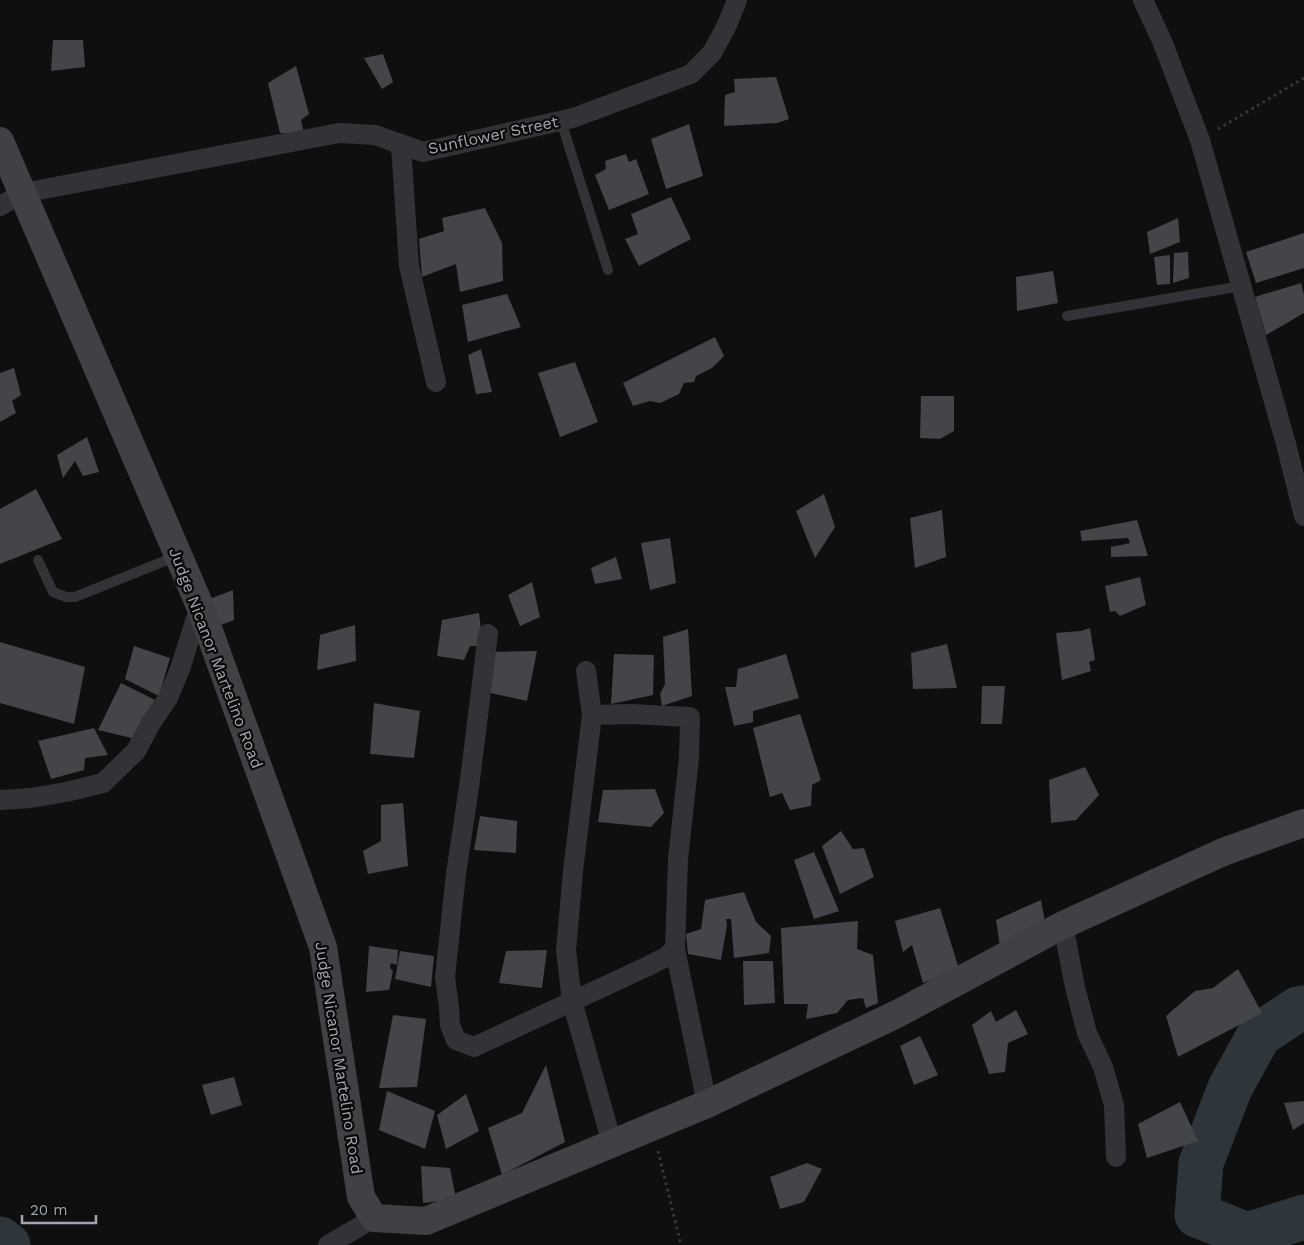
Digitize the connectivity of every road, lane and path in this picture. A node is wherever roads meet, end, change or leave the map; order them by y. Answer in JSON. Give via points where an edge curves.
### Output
{"nodes":[{"id":1,"x":736,"y":0,"type":"edge"},
{"id":2,"x":1144,"y":0,"type":"edge"},
{"id":3,"x":1304,"y":78,"type":"edge"},
{"id":4,"x":561,"y":121,"type":"junction"},
{"id":5,"x":0,"y":140,"type":"edge"},
{"id":6,"x":1200,"y":140,"type":"junction"},
{"id":7,"x":400,"y":145,"type":"junction"},
{"id":8,"x":12,"y":200,"type":"edge"},
{"id":9,"x":608,"y":270,"type":"dead end"},
{"id":10,"x":1241,"y":286,"type":"junction"},
{"id":11,"x":1067,"y":316,"type":"dead end"},
{"id":12,"x":436,"y":382,"type":"dead end"},
{"id":13,"x":1304,"y":516,"type":"edge"},
{"id":14,"x":178,"y":555,"type":"junction"},
{"id":15,"x":38,"y":560,"type":"dead end"},
{"id":16,"x":200,"y":606,"type":"junction"},
{"id":17,"x":488,"y":634,"type":"dead end"},
{"id":18,"x":586,"y":671,"type":"dead end"},
{"id":19,"x":592,"y":714,"type":"junction"},
{"id":20,"x":0,"y":800,"type":"edge"},
{"id":21,"x":1304,"y":823,"type":"edge"},
{"id":22,"x":1063,"y":925,"type":"junction"},
{"id":23,"x":675,"y":949,"type":"junction"},
{"id":24,"x":572,"y":1001,"type":"junction"},
{"id":25,"x":707,"y":1104,"type":"junction"},
{"id":26,"x":651,"y":1126,"type":"junction"},
{"id":27,"x":612,"y":1143,"type":"junction"},
{"id":28,"x":1116,"y":1158,"type":"dead end"},
{"id":29,"x":368,"y":1207,"type":"junction"},
{"id":30,"x":328,"y":1245,"type":"edge"},
{"id":31,"x":681,"y":1245,"type":"edge"}],
"edges":[{"from":1,"to":4,"type":"street","name":"Sunflower Street","via":[[712,53],[691,74]]},
{"from":2,"to":6,"type":"street"},
{"from":3,"to":6,"type":"path"},
{"from":4,"to":7,"type":"street","name":"Sunflower Street","via":[[423,152]]},
{"from":4,"to":9,"type":"lane"},
{"from":5,"to":8,"type":"street","name":"Judge Nicanor Martelino Road"},
{"from":6,"to":10,"type":"street"},
{"from":7,"to":8,"type":"street","name":"Sunflower Street","via":[[375,134],[340,133]]},
{"from":7,"to":12,"type":"street","via":[[409,266]]},
{"from":8,"to":14,"type":"street","name":"Judge Nicanor Martelino Road"},
{"from":10,"to":11,"type":"lane"},
{"from":10,"to":13,"type":"street"},
{"from":14,"to":15,"type":"lane","via":[[75,597],[53,592]]},
{"from":14,"to":16,"type":"street","name":"Judge Nicanor Martelino Road"},
{"from":16,"to":20,"type":"street","via":[[168,698],[136,751],[104,783],[66,792]]},
{"from":16,"to":29,"type":"street","name":"Judge Nicanor Martelino Road","via":[[323,947]]},
{"from":17,"to":24,"type":"street","via":[[445,977],[450,1025],[456,1040],[474,1048]]},
{"from":18,"to":19,"type":"street"},
{"from":19,"to":23,"type":"street","via":[[690,717],[678,859]]},
{"from":19,"to":24,"type":"street","via":[[566,950]]},
{"from":21,"to":22,"type":"street","via":[[1223,852]]},
{"from":22,"to":25,"type":"street","via":[[897,1014]]},
{"from":22,"to":28,"type":"street","via":[[1087,1033],[1103,1067],[1114,1105]]},
{"from":23,"to":24,"type":"street","via":[[660,960]]},
{"from":23,"to":25,"type":"street"},
{"from":24,"to":27,"type":"street"},
{"from":25,"to":26,"type":"street"},
{"from":26,"to":27,"type":"street"},
{"from":26,"to":31,"type":"path"},
{"from":27,"to":29,"type":"street","via":[[426,1221]]},
{"from":29,"to":30,"type":"street"}]}
